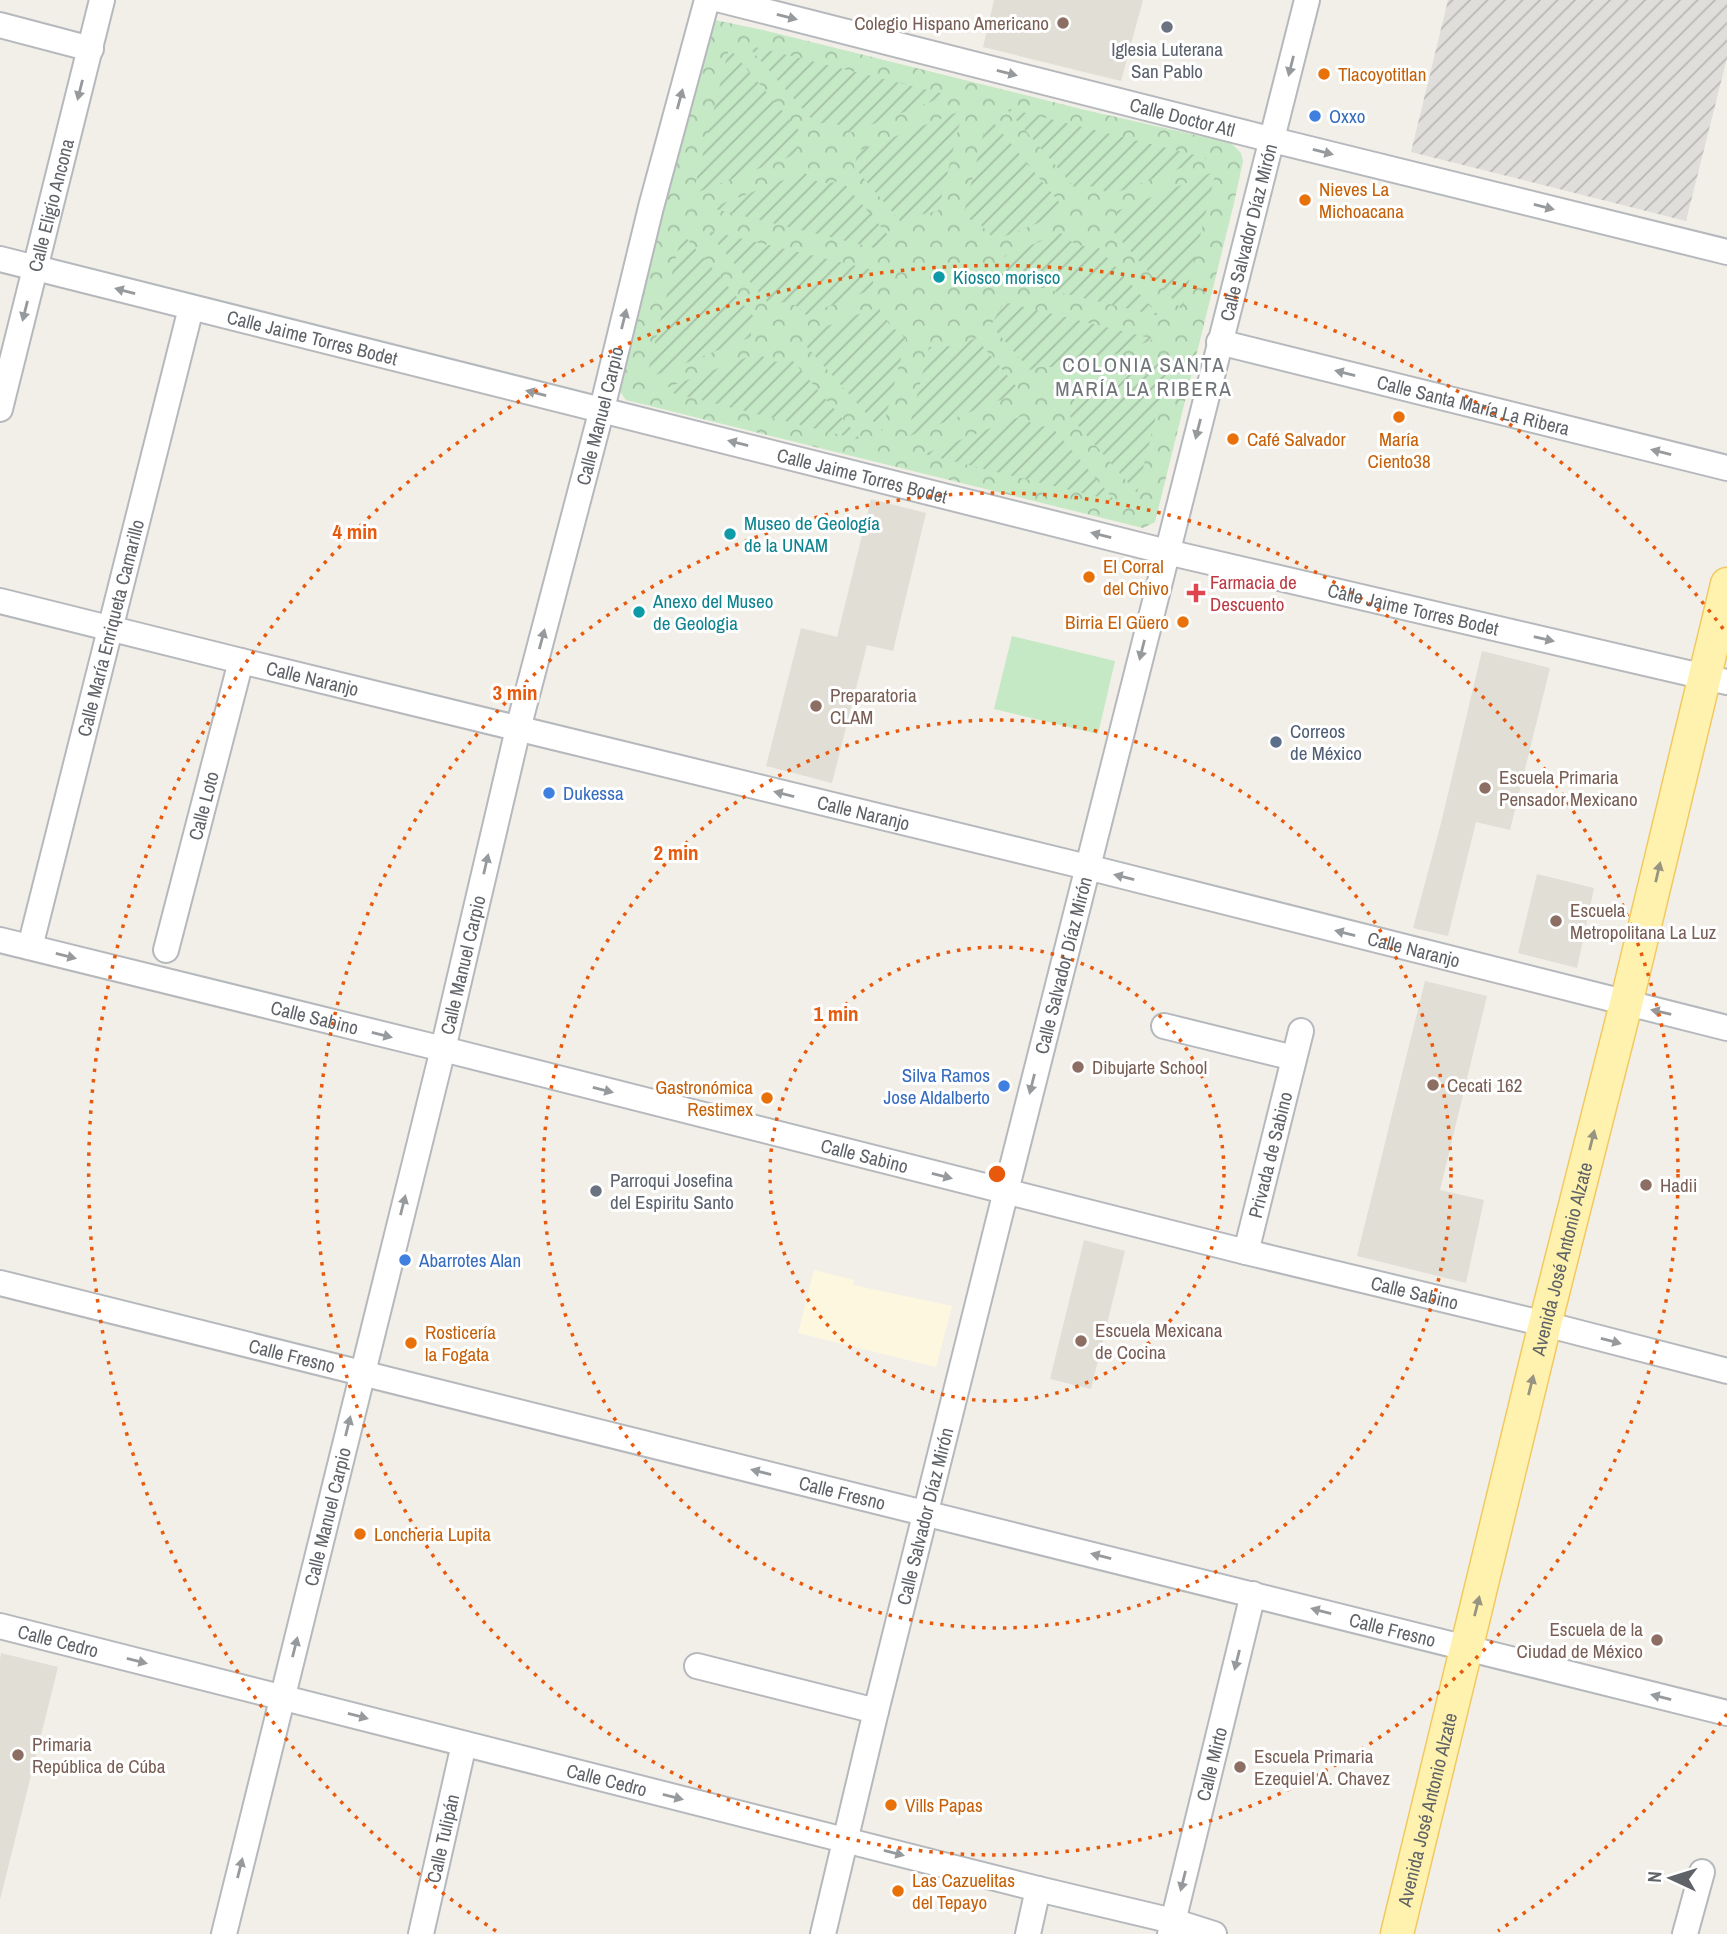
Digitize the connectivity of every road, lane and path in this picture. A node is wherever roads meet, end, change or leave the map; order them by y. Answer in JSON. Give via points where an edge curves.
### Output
{"nodes":[{"id":1,"x":102,"y":0,"type":"edge"},
{"id":2,"x":707,"y":0,"type":"edge"},
{"id":3,"x":721,"y":0,"type":"edge"},
{"id":4,"x":1307,"y":0,"type":"edge"},
{"id":5,"x":0,"y":25,"type":"edge"},
{"id":6,"x":91,"y":49,"type":"junction"},
{"id":7,"x":1273,"y":140,"type":"junction"},
{"id":8,"x":1727,"y":252,"type":"edge"},
{"id":9,"x":0,"y":260,"type":"edge"},
{"id":10,"x":36,"y":268,"type":"junction"},
{"id":11,"x":191,"y":309,"type":"junction"},
{"id":12,"x":1219,"y":342,"type":"junction"},
{"id":13,"x":0,"y":409,"type":"edge"},
{"id":14,"x":602,"y":409,"type":"junction"},
{"id":15,"x":1727,"y":468,"type":"edge"},
{"id":16,"x":1167,"y":552,"type":"junction"},
{"id":17,"x":1727,"y":583,"type":"edge"},
{"id":18,"x":0,"y":601,"type":"edge"},
{"id":19,"x":110,"y":629,"type":"junction"},
{"id":20,"x":241,"y":661,"type":"junction"},
{"id":21,"x":1716,"y":679,"type":"edge"},
{"id":22,"x":518,"y":729,"type":"junction"},
{"id":23,"x":1087,"y":867,"type":"junction"},
{"id":24,"x":0,"y":940,"type":"edge"},
{"id":25,"x":30,"y":947,"type":"junction"},
{"id":26,"x":166,"y":950,"type":"dead end"},
{"id":27,"x":1626,"y":1004,"type":"junction"},
{"id":28,"x":1164,"y":1026,"type":"dead end"},
{"id":29,"x":1727,"y":1028,"type":"edge"},
{"id":30,"x":1301,"y":1031,"type":"dead end"},
{"id":31,"x":443,"y":1049,"type":"junction"},
{"id":32,"x":1294,"y":1058,"type":"junction"},
{"id":33,"x":1006,"y":1191,"type":"junction"},
{"id":34,"x":1246,"y":1252,"type":"junction"},
{"id":35,"x":0,"y":1283,"type":"edge"},
{"id":36,"x":1545,"y":1324,"type":"junction"},
{"id":37,"x":1727,"y":1371,"type":"edge"},
{"id":38,"x":361,"y":1373,"type":"junction"},
{"id":39,"x":926,"y":1512,"type":"junction"},
{"id":40,"x":1253,"y":1594,"type":"junction"},
{"id":41,"x":0,"y":1626,"type":"edge"},
{"id":42,"x":1466,"y":1649,"type":"junction"},
{"id":43,"x":696,"y":1667,"type":"dead end"},
{"id":44,"x":282,"y":1697,"type":"junction"},
{"id":45,"x":876,"y":1711,"type":"junction"},
{"id":46,"x":1727,"y":1713,"type":"edge"},
{"id":47,"x":464,"y":1744,"type":"junction"},
{"id":48,"x":846,"y":1841,"type":"junction"},
{"id":49,"x":1702,"y":1872,"type":"dead end"},
{"id":50,"x":1038,"y":1889,"type":"junction"},
{"id":51,"x":1171,"y":1927,"type":"edge"},
{"id":52,"x":224,"y":1934,"type":"edge"},
{"id":53,"x":421,"y":1934,"type":"edge"},
{"id":54,"x":823,"y":1934,"type":"edge"},
{"id":55,"x":1028,"y":1934,"type":"edge"},
{"id":56,"x":1214,"y":1934,"type":"edge"},
{"id":57,"x":1397,"y":1934,"type":"edge"},
{"id":58,"x":1685,"y":1934,"type":"edge"}],
"edges":[{"from":1,"to":6,"type":"street","name":"Calle Eligio Ancona"},
{"from":14,"to":2,"type":"street","name":"Calle Manuel Carpio","one_way":true},
{"from":3,"to":7,"type":"street","name":"Calle Doctor Atl","one_way":true},
{"from":4,"to":7,"type":"street","name":"Calle Salvador Díaz Mirón","one_way":true},
{"from":5,"to":6,"type":"street"},
{"from":6,"to":10,"type":"street","name":"Calle Eligio Ancona","one_way":true},
{"from":7,"to":8,"type":"street","name":"Calle Doctor Atl","one_way":true},
{"from":7,"to":12,"type":"street","name":"Calle Salvador Díaz Mirón"},
{"from":9,"to":10,"type":"street","name":"Calle Jaime Torres Bodet"},
{"from":11,"to":10,"type":"street","name":"Calle Jaime Torres Bodet","one_way":true},
{"from":10,"to":13,"type":"street","name":"Calle Eligio Ancona","one_way":true},
{"from":14,"to":11,"type":"street","name":"Calle Jaime Torres Bodet","one_way":true},
{"from":11,"to":19,"type":"street","name":"Calle María Enriqueta Camarillo"},
{"from":15,"to":12,"type":"street","name":"Calle Santa María La Ribera","one_way":true},
{"from":12,"to":16,"type":"street","name":"Calle Salvador Díaz Mirón","one_way":true},
{"from":16,"to":14,"type":"street","name":"Calle Jaime Torres Bodet","one_way":true},
{"from":22,"to":14,"type":"street","name":"Calle Manuel Carpio","one_way":true},
{"from":16,"to":21,"type":"street","name":"Calle Jaime Torres Bodet","one_way":true},
{"from":16,"to":23,"type":"street","name":"Calle Salvador Díaz Mirón","one_way":true},
{"from":17,"to":21,"type":"main road","name":"Avenida José Antonio Alzate"},
{"from":18,"to":19,"type":"street","name":"Calle Naranjo"},
{"from":19,"to":20,"type":"street","name":"Calle Naranjo"},
{"from":19,"to":25,"type":"street","name":"Calle María Enriqueta Camarillo"},
{"from":20,"to":22,"type":"street","name":"Calle Naranjo"},
{"from":20,"to":26,"type":"street","name":"Calle Loto"},
{"from":27,"to":21,"type":"main road","name":"Avenida José Antonio Alzate","one_way":true},
{"from":23,"to":22,"type":"street","name":"Calle Naranjo","one_way":true},
{"from":31,"to":22,"type":"street","name":"Calle Manuel Carpio","one_way":true},
{"from":27,"to":23,"type":"street","name":"Calle Naranjo","one_way":true},
{"from":23,"to":33,"type":"street","name":"Calle Salvador Díaz Mirón","one_way":true},
{"from":24,"to":25,"type":"street","name":"Calle Sabino"},
{"from":25,"to":31,"type":"street","name":"Calle Sabino","one_way":true},
{"from":29,"to":27,"type":"street","name":"Calle Naranjo","one_way":true},
{"from":36,"to":27,"type":"main road","name":"Avenida José Antonio Alzate","one_way":true},
{"from":28,"to":32,"type":"street"},
{"from":30,"to":32,"type":"street","name":"Privada de Sabino"},
{"from":31,"to":33,"type":"street","name":"Calle Sabino","one_way":true},
{"from":38,"to":31,"type":"street","name":"Calle Manuel Carpio","one_way":true},
{"from":32,"to":34,"type":"street","name":"Privada de Sabino"},
{"from":33,"to":34,"type":"street","name":"Calle Sabino"},
{"from":33,"to":39,"type":"street","name":"Calle Salvador Díaz Mirón"},
{"from":34,"to":36,"type":"street","name":"Calle Sabino"},
{"from":35,"to":38,"type":"street","name":"Calle Fresno"},
{"from":36,"to":37,"type":"street","name":"Calle Sabino","one_way":true},
{"from":42,"to":36,"type":"main road","name":"Avenida José Antonio Alzate","one_way":true},
{"from":39,"to":38,"type":"street","name":"Calle Fresno","one_way":true},
{"from":44,"to":38,"type":"street","name":"Calle Manuel Carpio","one_way":true},
{"from":40,"to":39,"type":"street","name":"Calle Fresno","one_way":true},
{"from":39,"to":45,"type":"street","name":"Calle Salvador Díaz Mirón"},
{"from":42,"to":40,"type":"street","name":"Calle Fresno","one_way":true},
{"from":40,"to":51,"type":"street","name":"Calle Mirto","one_way":true},
{"from":41,"to":44,"type":"street","name":"Calle Cedro","one_way":true},
{"from":46,"to":42,"type":"street","name":"Calle Fresno","one_way":true},
{"from":42,"to":57,"type":"main road","name":"Avenida José Antonio Alzate"},
{"from":43,"to":45,"type":"street"},
{"from":44,"to":47,"type":"street","name":"Calle Cedro","one_way":true},
{"from":52,"to":44,"type":"street","name":"Calle Manuel Carpio","one_way":true},
{"from":45,"to":48,"type":"street","name":"Calle Salvador Díaz Mirón"},
{"from":47,"to":48,"type":"street","name":"Calle Cedro","one_way":true},
{"from":47,"to":53,"type":"street","name":"Calle Tulipán"},
{"from":48,"to":50,"type":"street","name":"Calle Cedro","one_way":true},
{"from":48,"to":54,"type":"street","name":"Calle Salvador Díaz Mirón"},
{"from":49,"to":58,"type":"street"},
{"from":50,"to":51,"type":"street","name":"Calle Cedro"},
{"from":50,"to":55,"type":"street"},
{"from":51,"to":56,"type":"street","name":"Calle Cedro"}]}
